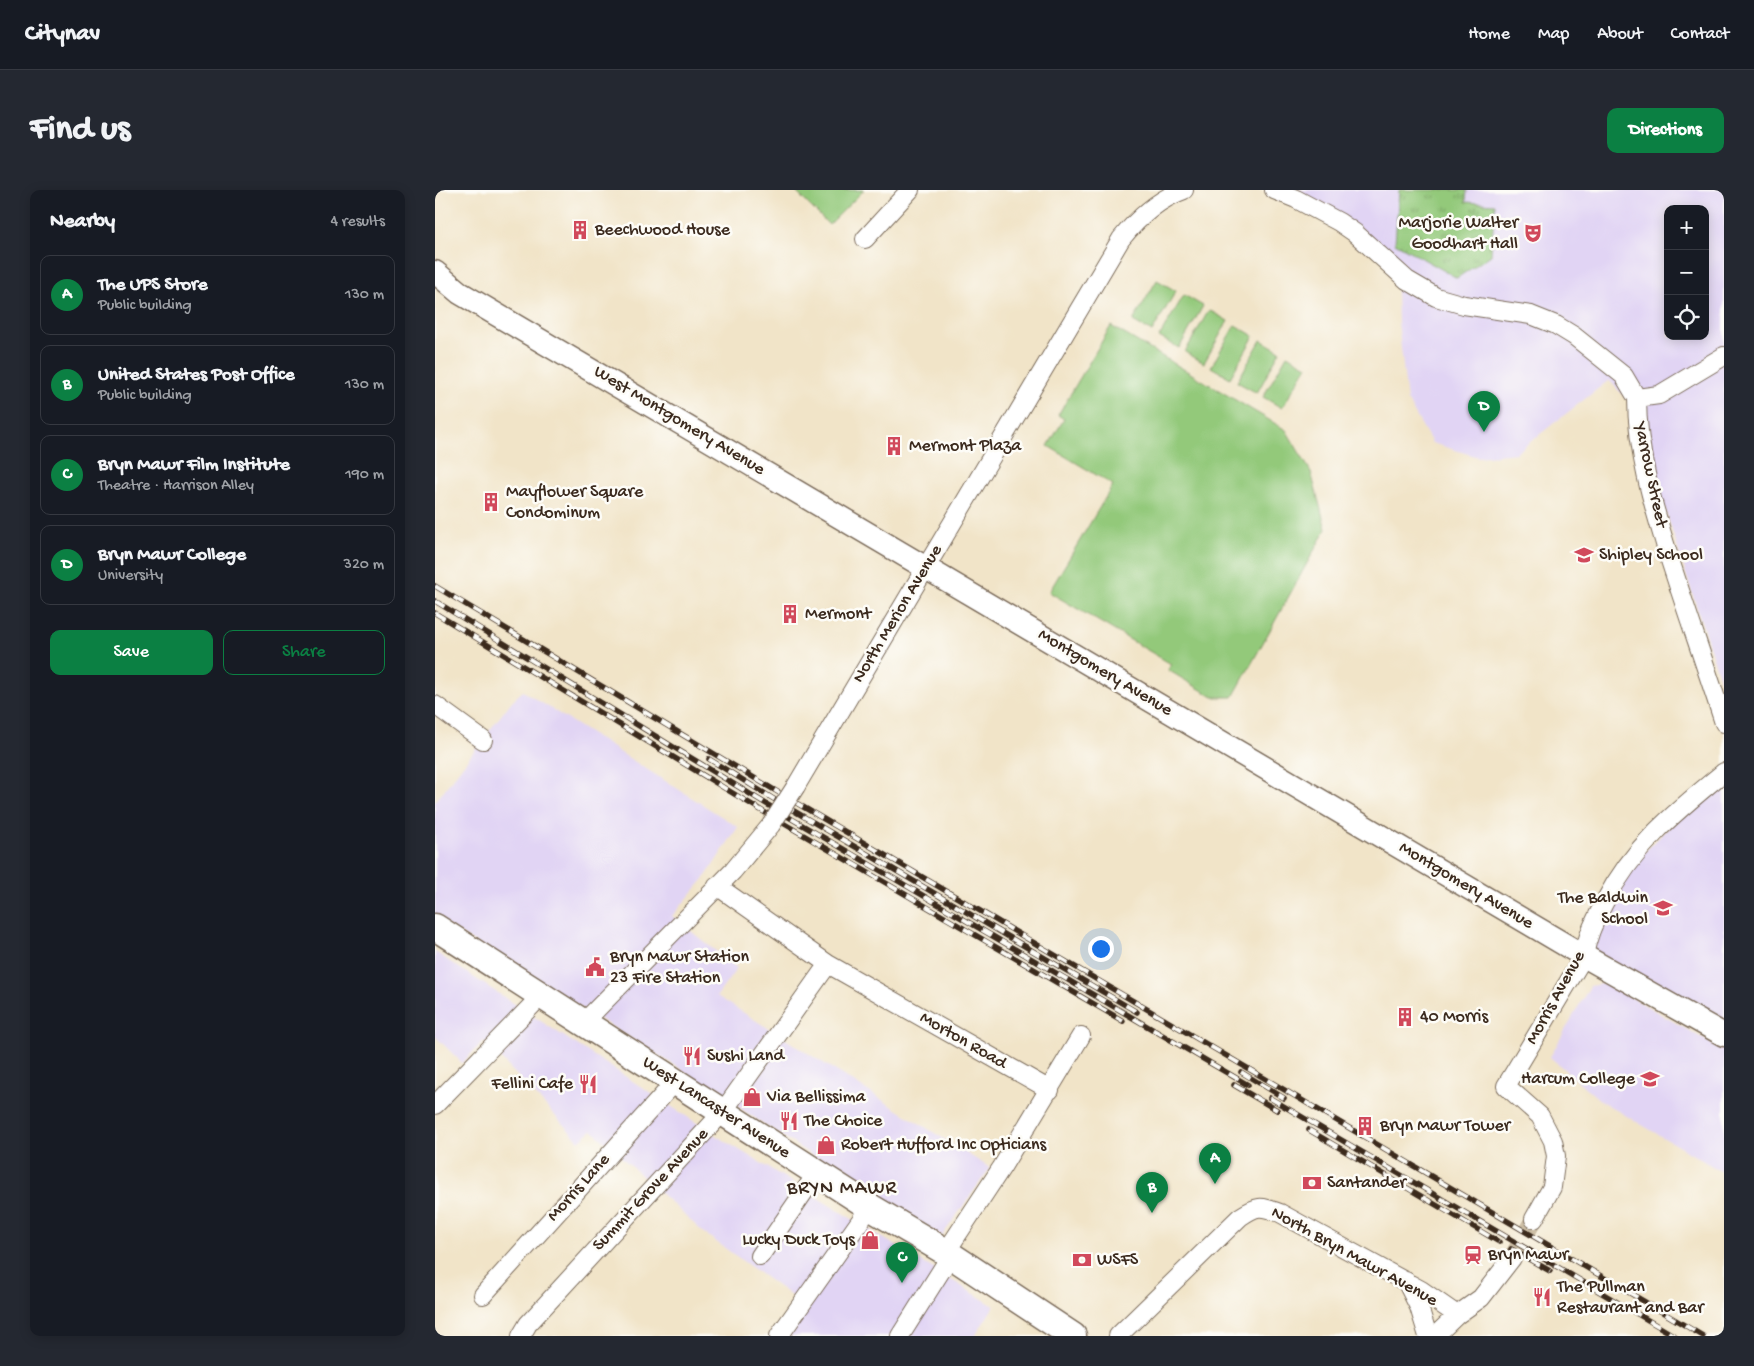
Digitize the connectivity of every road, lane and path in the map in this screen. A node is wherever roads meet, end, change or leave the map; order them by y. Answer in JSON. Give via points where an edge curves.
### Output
{"nodes":[{"id":1,"x":910,"y":190,"type":"edge"},
{"id":2,"x":1184,"y":190,"type":"edge"},
{"id":3,"x":1274,"y":190,"type":"edge"},
{"id":4,"x":865,"y":239,"type":"dead end"},
{"id":5,"x":435,"y":272,"type":"edge"},
{"id":6,"x":1724,"y":356,"type":"edge"},
{"id":7,"x":1637,"y":398,"type":"junction"},
{"id":8,"x":926,"y":567,"type":"junction"},
{"id":9,"x":435,"y":705,"type":"edge"},
{"id":10,"x":1724,"y":723,"type":"edge"},
{"id":11,"x":483,"y":740,"type":"dead end"},
{"id":12,"x":1724,"y":772,"type":"edge"},
{"id":13,"x":717,"y":886,"type":"junction"},
{"id":14,"x":435,"y":927,"type":"edge"},
{"id":15,"x":1584,"y":956,"type":"junction"},
{"id":16,"x":828,"y":964,"type":"junction"},
{"id":17,"x":542,"y":995,"type":"junction"},
{"id":18,"x":584,"y":1022,"type":"junction"},
{"id":19,"x":1724,"y":1035,"type":"edge"},
{"id":20,"x":1081,"y":1036,"type":"dead end"},
{"id":21,"x":675,"y":1082,"type":"junction"},
{"id":22,"x":1050,"y":1090,"type":"junction"},
{"id":23,"x":435,"y":1105,"type":"edge"},
{"id":24,"x":722,"y":1112,"type":"junction"},
{"id":25,"x":817,"y":1173,"type":"junction"},
{"id":26,"x":870,"y":1207,"type":"junction"},
{"id":27,"x":1534,"y":1219,"type":"tunnel mouth"},
{"id":28,"x":949,"y":1254,"type":"junction"},
{"id":29,"x":760,"y":1256,"type":"dead end"},
{"id":30,"x":1512,"y":1258,"type":"tunnel mouth"},
{"id":31,"x":1406,"y":1281,"type":"junction"},
{"id":32,"x":483,"y":1295,"type":"dead end"},
{"id":33,"x":1457,"y":1315,"type":"junction"},
{"id":34,"x":521,"y":1336,"type":"edge"},
{"id":35,"x":779,"y":1336,"type":"edge"},
{"id":36,"x":900,"y":1336,"type":"edge"},
{"id":37,"x":1073,"y":1336,"type":"edge"},
{"id":38,"x":1119,"y":1336,"type":"edge"},
{"id":39,"x":1428,"y":1336,"type":"edge"},
{"id":40,"x":1435,"y":1336,"type":"edge"}],
"edges":[{"from":1,"to":4,"type":"street"},
{"from":2,"to":8,"type":"street","name":"North Merion Avenue","via":[[1144,213],[1121,239]]},
{"from":3,"to":7,"type":"street","via":[[1339,222],[1407,280],[1436,297],[1556,324],[1624,376]]},
{"from":5,"to":8,"type":"main road","name":"West Montgomery Avenue","via":[[460,293]]},
{"from":6,"to":7,"type":"street","via":[[1659,395]]},
{"from":7,"to":10,"type":"street","name":"Yarrow Street","via":[[1637,426],[1655,513]]},
{"from":8,"to":13,"type":"street","name":"North Merion Avenue","bridge":true,"via":[[771,825]]},
{"from":8,"to":15,"type":"main road","name":"Montgomery Avenue"},
{"from":9,"to":11,"type":"street"},
{"from":12,"to":15,"type":"street","name":"Morris Avenue","via":[[1645,841],[1615,882],[1587,935]]},
{"from":13,"to":16,"type":"street","name":"Morton Road"},
{"from":13,"to":18,"type":"street","name":"North Merion Avenue"},
{"from":14,"to":17,"type":"highway","name":"West Lancaster Avenue"},
{"from":15,"to":19,"type":"main road","name":"Montgomery Avenue"},
{"from":15,"to":27,"type":"street","name":"Morris Avenue","via":[[1506,1086],[1540,1116],[1553,1141],[1556,1156],[1552,1187]]},
{"from":16,"to":22,"type":"street","name":"Morton Road"},
{"from":16,"to":24,"type":"street","name":"Summit Grove Avenue"},
{"from":17,"to":18,"type":"highway","name":"West Lancaster Avenue"},
{"from":17,"to":23,"type":"street"},
{"from":18,"to":21,"type":"highway","name":"West Lancaster Avenue"},
{"from":20,"to":22,"type":"street"},
{"from":21,"to":24,"type":"highway","name":"West Lancaster Avenue"},
{"from":21,"to":32,"type":"street","name":"Morris Lane"},
{"from":22,"to":28,"type":"street"},
{"from":24,"to":25,"type":"highway","name":"West Lancaster Avenue"},
{"from":24,"to":34,"type":"street","name":"Summit Grove Avenue","via":[[527,1324]]},
{"from":25,"to":26,"type":"highway","name":"West Lancaster Avenue"},
{"from":25,"to":29,"type":"street"},
{"from":26,"to":28,"type":"highway","name":"West Lancaster Avenue"},
{"from":26,"to":35,"type":"street"},
{"from":28,"to":36,"type":"street"},
{"from":28,"to":37,"type":"highway","name":"West Lancaster Avenue"},
{"from":30,"to":33,"type":"street","via":[[1481,1298]]},
{"from":31,"to":33,"type":"street","name":"North Bryn Mawr Avenue"},
{"from":31,"to":38,"type":"street","name":"North Bryn Mawr Avenue","via":[[1280,1213],[1254,1208],[1240,1216]]},
{"from":31,"to":39,"type":"street"},
{"from":33,"to":40,"type":"street"}]}
